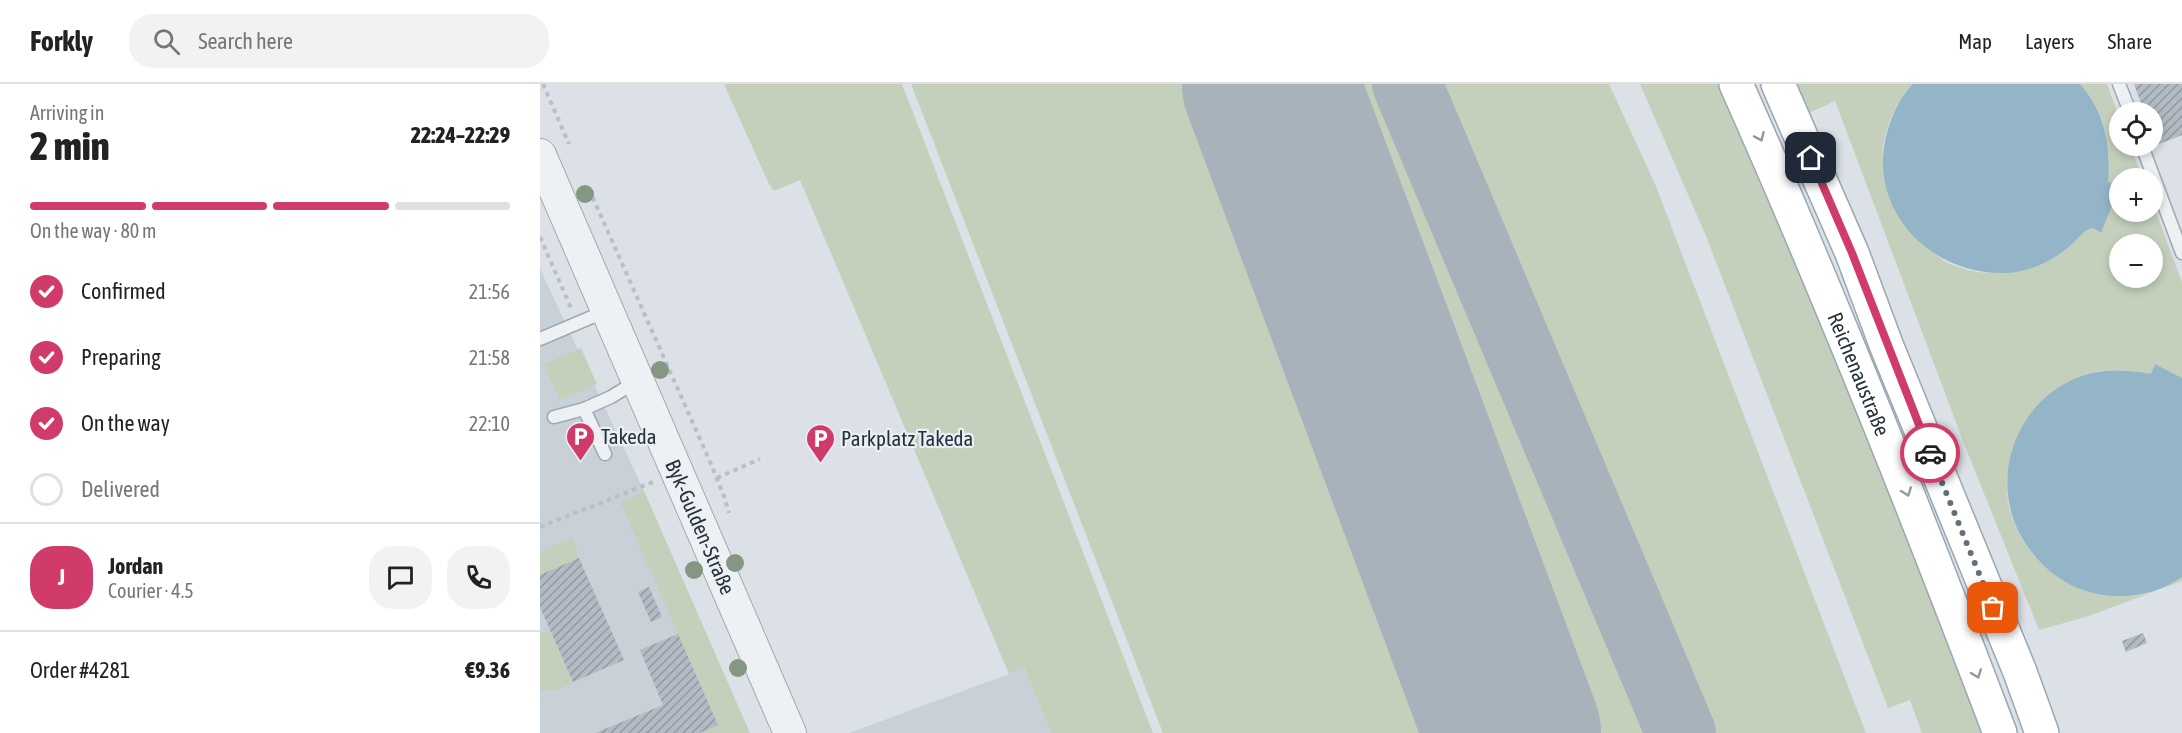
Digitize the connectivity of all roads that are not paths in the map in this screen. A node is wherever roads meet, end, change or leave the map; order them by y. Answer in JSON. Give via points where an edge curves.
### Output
{"nodes":[{"id":1,"x":1736,"y":84,"type":"edge"},
{"id":2,"x":1778,"y":84,"type":"edge"},
{"id":3,"x":2119,"y":84,"type":"edge"},
{"id":4,"x":2126,"y":102,"type":"edge"},
{"id":5,"x":540,"y":155,"type":"edge"},
{"id":6,"x":2146,"y":156,"type":"edge"},
{"id":7,"x":2182,"y":253,"type":"edge"},
{"id":8,"x":608,"y":310,"type":"junction"},
{"id":9,"x":540,"y":339,"type":"edge"},
{"id":10,"x":639,"y":380,"type":"junction"},
{"id":11,"x":584,"y":409,"type":"junction"},
{"id":12,"x":554,"y":417,"type":"dead end"},
{"id":13,"x":605,"y":454,"type":"dead end"},
{"id":14,"x":790,"y":733,"type":"edge"},
{"id":15,"x":2000,"y":733,"type":"edge"},
{"id":16,"x":2042,"y":733,"type":"edge"}],
"edges":[{"from":1,"to":15,"type":"main road","name":"Reichenaustraße","one_way":true,"via":[[1865,384]]},
{"from":2,"to":16,"type":"main road","name":"Reichenaustraße","via":[[1852,253]]},
{"from":3,"to":4,"type":"lane"},
{"from":5,"to":8,"type":"street","name":"Byk-Gulden-Straße"},
{"from":6,"to":7,"type":"lane"},
{"from":8,"to":9,"type":"lane"},
{"from":8,"to":10,"type":"street","name":"Byk-Gulden-Straße"},
{"from":10,"to":11,"type":"lane"},
{"from":10,"to":14,"type":"street","name":"Byk-Gulden-Straße"},
{"from":11,"to":12,"type":"lane"},
{"from":11,"to":13,"type":"lane"}]}
